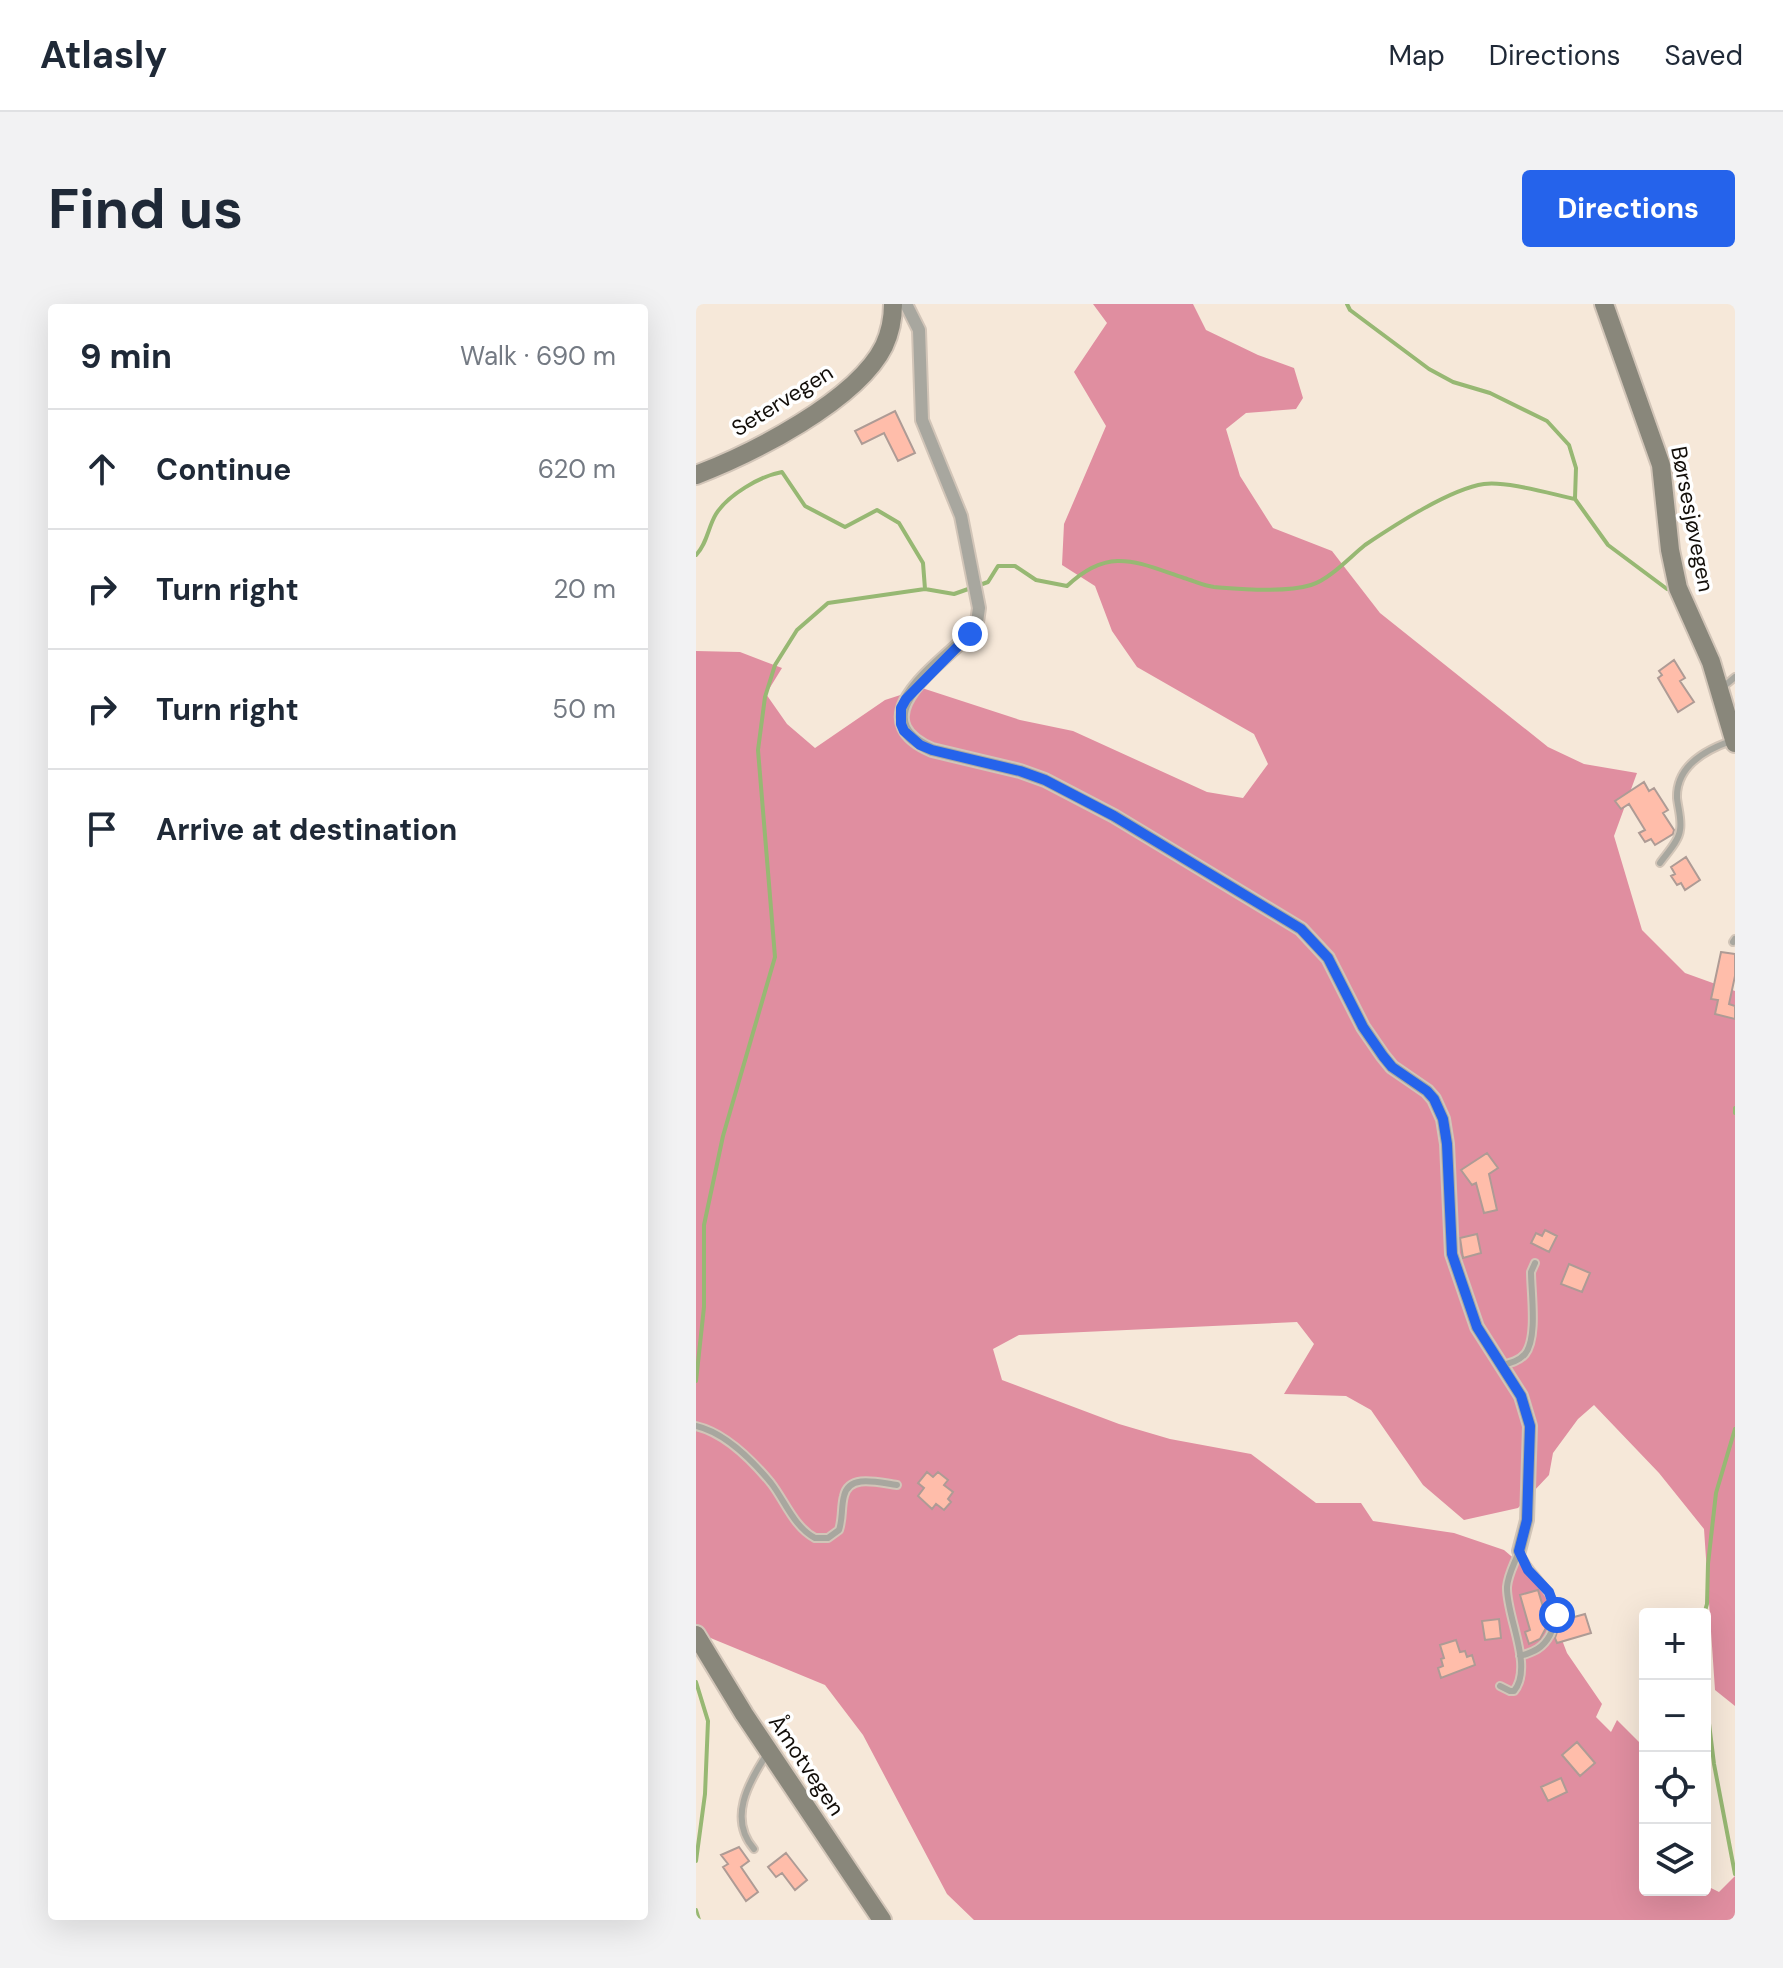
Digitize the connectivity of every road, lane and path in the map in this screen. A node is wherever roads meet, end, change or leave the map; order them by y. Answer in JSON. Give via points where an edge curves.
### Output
{"nodes":[{"id":1,"x":893,"y":304,"type":"edge"},
{"id":2,"x":906,"y":304,"type":"edge"},
{"id":3,"x":1604,"y":304,"type":"edge"},
{"id":4,"x":696,"y":475,"type":"edge"},
{"id":5,"x":1735,"y":677,"type":"edge"},
{"id":6,"x":1720,"y":689,"type":"junction"},
{"id":7,"x":1735,"y":741,"type":"edge"},
{"id":8,"x":1660,"y":863,"type":"dead end"},
{"id":9,"x":1535,"y":1263,"type":"dead end"},
{"id":10,"x":1502,"y":1365,"type":"junction"},
{"id":11,"x":696,"y":1426,"type":"edge"},
{"id":12,"x":897,"y":1485,"type":"dead end"},
{"id":13,"x":1519,"y":1551,"type":"junction"},
{"id":14,"x":696,"y":1635,"type":"edge"},
{"id":15,"x":1520,"y":1656,"type":"junction"},
{"id":16,"x":1500,"y":1686,"type":"dead end"},
{"id":17,"x":769,"y":1751,"type":"junction"},
{"id":18,"x":754,"y":1849,"type":"dead end"},
{"id":19,"x":882,"y":1920,"type":"edge"}],
"edges":[{"from":1,"to":4,"type":"main road","name":"Setervegen","via":[[884,345],[851,385],[755,449]]},
{"from":2,"to":10,"type":"street","via":[[919,330],[922,420],[961,516],[979,608],[970,634],[906,699],[900,718],[904,731],[932,750],[1020,771],[1114,816],[1316,942],[1383,1056],[1437,1105],[1447,1144],[1452,1254],[1477,1327]]},
{"from":3,"to":6,"type":"main road","name":"Børsesjøvegen","via":[[1661,465],[1678,588]]},
{"from":5,"to":6,"type":"lane"},
{"from":6,"to":7,"type":"main road","name":"Børsesjøvegen"},
{"from":7,"to":8,"type":"lane","via":[[1701,755],[1683,772],[1677,795],[1681,829]]},
{"from":9,"to":10,"type":"lane","via":[[1529,1347],[1520,1359]]},
{"from":10,"to":13,"type":"street","via":[[1521,1396],[1530,1426],[1527,1520]]},
{"from":11,"to":12,"type":"lane","via":[[719,1434],[749,1461],[815,1538],[828,1538],[839,1530],[845,1490],[852,1483]]},
{"from":13,"to":15,"type":"lane","via":[[1507,1587]]},
{"from":13,"to":15,"type":"lane","via":[[1549,1592],[1557,1615],[1545,1643]]},
{"from":14,"to":17,"type":"main road","name":"Åmotvegen"},
{"from":15,"to":16,"type":"lane","via":[[1517,1688]]},
{"from":17,"to":18,"type":"lane","via":[[755,1772],[739,1818]]},
{"from":17,"to":19,"type":"main road","name":"Åmotvegen"}]}
